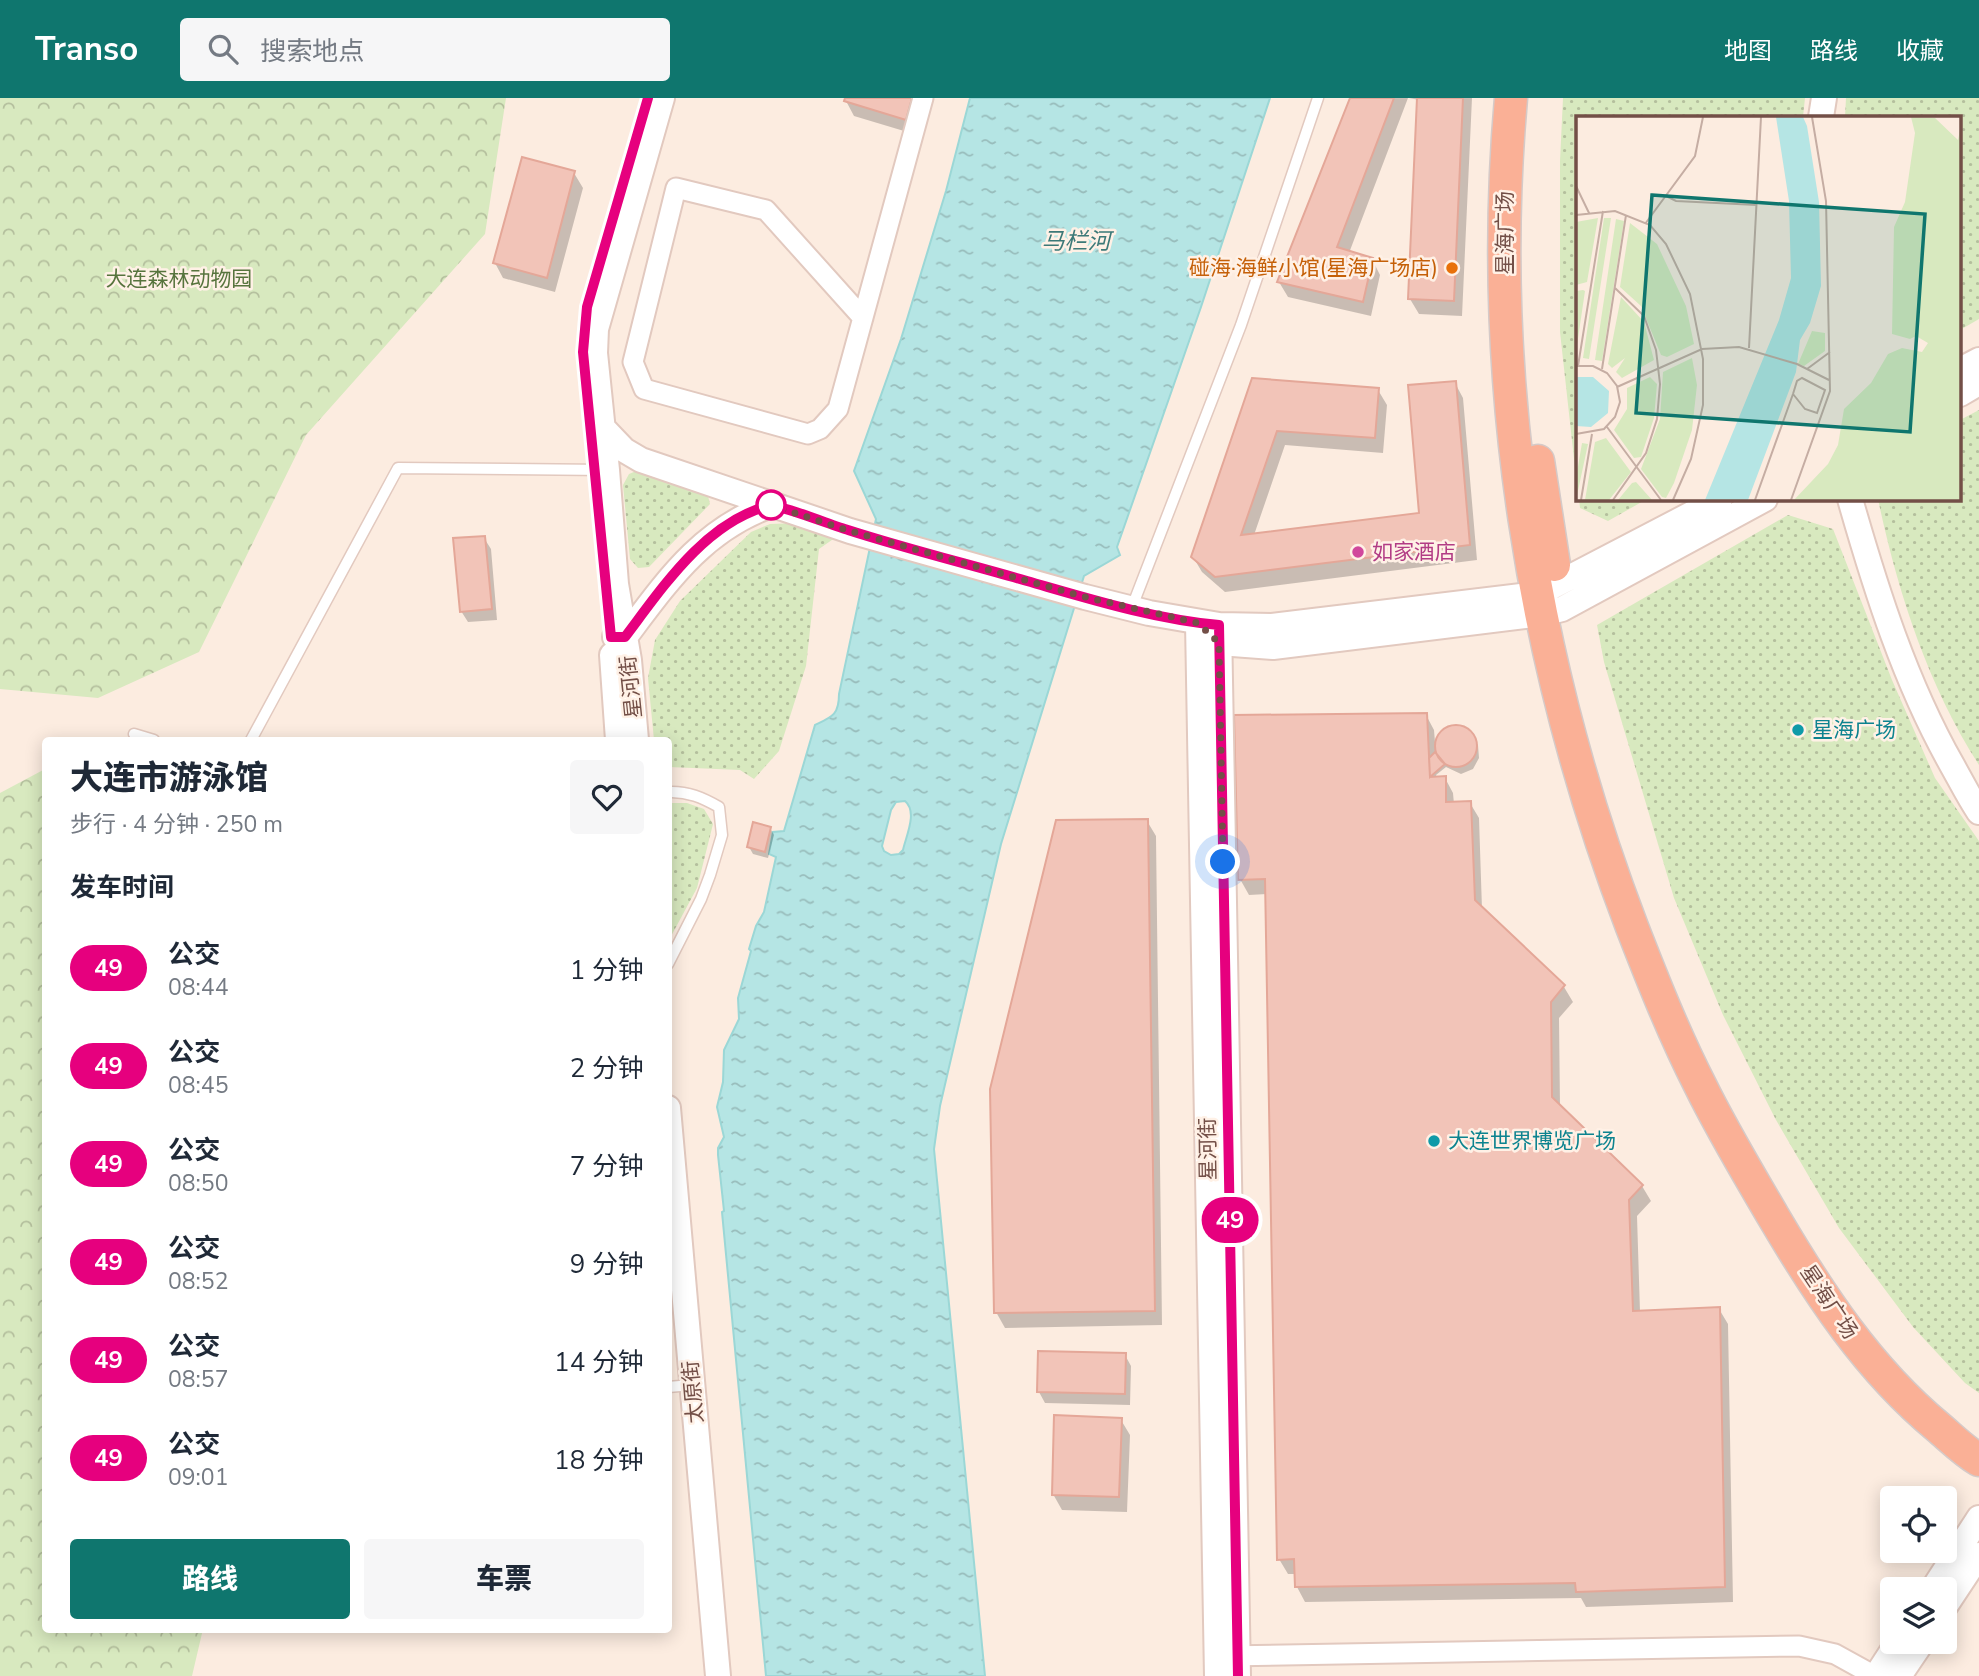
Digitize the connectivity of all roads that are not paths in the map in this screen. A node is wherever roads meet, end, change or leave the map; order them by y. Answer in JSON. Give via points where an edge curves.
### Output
{"nodes":[{"id":1,"x":648,"y":98,"type":"edge"},
{"id":2,"x":662,"y":98,"type":"edge"},
{"id":3,"x":923,"y":98,"type":"edge"},
{"id":4,"x":1318,"y":98,"type":"edge"},
{"id":5,"x":1511,"y":98,"type":"edge"},
{"id":6,"x":1532,"y":98,"type":"edge"},
{"id":7,"x":1824,"y":98,"type":"edge"},
{"id":8,"x":1821,"y":116,"type":"edge"},
{"id":9,"x":863,"y":318,"type":"junction"},
{"id":10,"x":1979,"y":359,"type":"edge"},
{"id":11,"x":1962,"y":369,"type":"edge"},
{"id":12,"x":1979,"y":383,"type":"edge"},
{"id":13,"x":1962,"y":393,"type":"edge"},
{"id":14,"x":602,"y":427,"type":"junction"},
{"id":15,"x":601,"y":470,"type":"junction"},
{"id":16,"x":1718,"y":500,"type":"edge"},
{"id":17,"x":1763,"y":500,"type":"edge"},
{"id":18,"x":1850,"y":500,"type":"edge"},
{"id":19,"x":771,"y":505,"type":"junction"},
{"id":20,"x":1550,"y":601,"type":"junction"},
{"id":21,"x":1132,"y":609,"type":"junction"},
{"id":22,"x":1212,"y":630,"type":"junction"},
{"id":23,"x":618,"y":637,"type":"junction"},
{"id":24,"x":134,"y":734,"type":"dead end"},
{"id":25,"x":144,"y":737,"type":"edge"},
{"id":26,"x":253,"y":737,"type":"edge"},
{"id":27,"x":618,"y":737,"type":"edge"},
{"id":28,"x":635,"y":737,"type":"edge"},
{"id":29,"x":672,"y":792,"type":"edge"},
{"id":30,"x":1979,"y":811,"type":"edge"},
{"id":31,"x":672,"y":956,"type":"edge"},
{"id":32,"x":672,"y":1209,"type":"edge"},
{"id":33,"x":672,"y":1332,"type":"edge"},
{"id":34,"x":679,"y":1386,"type":"edge"},
{"id":35,"x":1979,"y":1433,"type":"edge"},
{"id":36,"x":1979,"y":1460,"type":"edge"},
{"id":37,"x":1979,"y":1518,"type":"edge"},
{"id":38,"x":1979,"y":1555,"type":"edge"},
{"id":39,"x":1941,"y":1577,"type":"edge"},
{"id":40,"x":1957,"y":1588,"type":"edge"},
{"id":41,"x":1890,"y":1654,"type":"edge"},
{"id":42,"x":1914,"y":1654,"type":"edge"},
{"id":43,"x":1227,"y":1666,"type":"edge"},
{"id":44,"x":702,"y":1676,"type":"edge"},
{"id":45,"x":718,"y":1676,"type":"edge"},
{"id":46,"x":1876,"y":1676,"type":"edge"},
{"id":47,"x":1899,"y":1676,"type":"edge"}],
"edges":[{"from":1,"to":15,"type":"street","name":"星河街","via":[[586,317],[583,352]]},
{"from":2,"to":14,"type":"street","name":"星河街","via":[[596,329]]},
{"from":3,"to":9,"type":"street"},
{"from":4,"to":21,"type":"lane","via":[[1241,325]]},
{"from":5,"to":20,"type":"highway","name":"星海广场","via":[[1505,189],[1505,323],[1515,454],[1524,520]]},
{"from":6,"to":20,"type":"highway","name":"星海广场","via":[[1525,190],[1527,322]]},
{"from":7,"to":8,"type":"street"},
{"from":9,"to":9,"type":"street","via":[[766,210],[677,188],[633,362],[644,389],[807,434],[820,429],[838,409]]},
{"from":10,"to":11,"type":"street"},
{"from":12,"to":13,"type":"street"},
{"from":14,"to":15,"type":"street","name":"星河街"},
{"from":14,"to":19,"type":"street","via":[[641,460]]},
{"from":15,"to":23,"type":"street","name":"星河街"},
{"from":15,"to":26,"type":"lane","via":[[398,468]]},
{"from":16,"to":20,"type":"street"},
{"from":17,"to":20,"type":"street"},
{"from":18,"to":30,"type":"street","via":[[1913,685]]},
{"from":19,"to":21,"type":"street"},
{"from":19,"to":23,"type":"street","via":[[716,532]]},
{"from":20,"to":22,"type":"street"},
{"from":20,"to":35,"type":"highway","name":"星海广场","via":[[1631,868],[1717,1072],[1801,1224],[1863,1320],[1942,1404]]},
{"from":20,"to":36,"type":"highway","name":"星海广场","via":[[1577,768],[1653,982],[1700,1085],[1785,1236],[1848,1333],[1928,1419]]},
{"from":21,"to":22,"type":"street"},
{"from":22,"to":43,"type":"street","name":"星河街"},
{"from":23,"to":27,"type":"street","name":"星河街"},
{"from":23,"to":28,"type":"street","name":"星河街"},
{"from":24,"to":25,"type":"lane"},
{"from":29,"to":31,"type":"lane","via":[[699,796],[719,807],[722,835],[701,899]]},
{"from":32,"to":34,"type":"street","name":"太原街"},
{"from":33,"to":34,"type":"street","name":"太原街"},
{"from":34,"to":44,"type":"street","name":"太原街"},
{"from":34,"to":45,"type":"street","name":"太原街"},
{"from":37,"to":39,"type":"street"},
{"from":38,"to":40,"type":"street"},
{"from":41,"to":46,"type":"street"},
{"from":42,"to":47,"type":"street"},
{"from":43,"to":46,"type":"street","via":[[1799,1646],[1835,1654]]}]}
